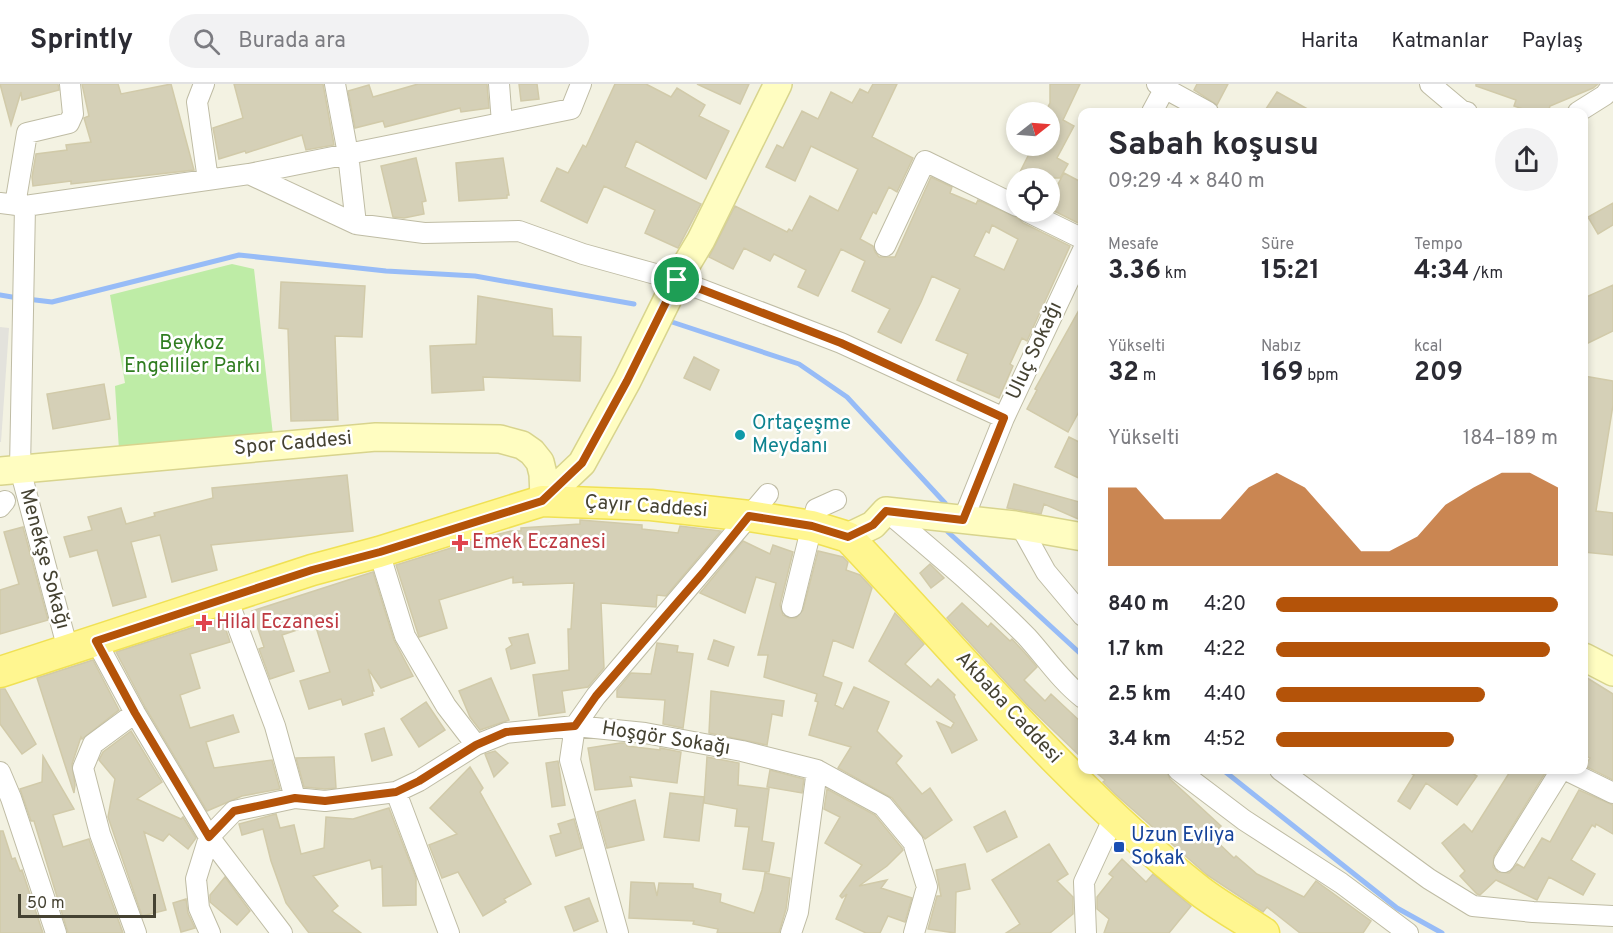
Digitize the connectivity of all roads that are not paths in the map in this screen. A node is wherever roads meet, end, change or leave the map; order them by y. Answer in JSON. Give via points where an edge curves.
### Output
{"nodes":[{"id":1,"x":70,"y":84,"type":"edge"},
{"id":2,"x":204,"y":84,"type":"edge"},
{"id":3,"x":335,"y":84,"type":"edge"},
{"id":4,"x":499,"y":84,"type":"edge"},
{"id":5,"x":581,"y":84,"type":"edge"},
{"id":6,"x":778,"y":84,"type":"edge"},
{"id":7,"x":1430,"y":84,"type":"edge"},
{"id":8,"x":1613,"y":84,"type":"edge"},
{"id":9,"x":1163,"y":85,"type":"edge"},
{"id":10,"x":1154,"y":108,"type":"edge"},
{"id":11,"x":1201,"y":108,"type":"edge"},
{"id":12,"x":1458,"y":108,"type":"edge"},
{"id":13,"x":1584,"y":108,"type":"edge"},
{"id":14,"x":502,"y":123,"type":"junction"},
{"id":15,"x":348,"y":154,"type":"junction"},
{"id":16,"x":249,"y":174,"type":"junction"},
{"id":17,"x":208,"y":180,"type":"junction"},
{"id":18,"x":1006,"y":201,"type":"edge"},
{"id":19,"x":13,"y":205,"type":"edge"},
{"id":20,"x":1049,"y":222,"type":"edge"},
{"id":21,"x":356,"y":224,"type":"junction"},
{"id":22,"x":1078,"y":236,"type":"edge"},
{"id":23,"x":885,"y":246,"type":"dead end"},
{"id":24,"x":1078,"y":261,"type":"edge"},
{"id":25,"x":677,"y":280,"type":"junction"},
{"id":26,"x":1004,"y":418,"type":"junction"},
{"id":27,"x":10,"y":470,"type":"edge"},
{"id":28,"x":836,"y":500,"type":"dead end"},
{"id":29,"x":542,"y":501,"type":"junction"},
{"id":30,"x":759,"y":505,"type":"junction"},
{"id":31,"x":886,"y":511,"type":"junction"},
{"id":32,"x":963,"y":520,"type":"junction"},
{"id":33,"x":812,"y":526,"type":"junction"},
{"id":34,"x":1021,"y":526,"type":"junction"},
{"id":35,"x":1078,"y":536,"type":"edge"},
{"id":36,"x":848,"y":537,"type":"junction"},
{"id":37,"x":380,"y":552,"type":"junction"},
{"id":38,"x":226,"y":598,"type":"junction"},
{"id":39,"x":792,"y":607,"type":"dead end"},
{"id":40,"x":1078,"y":610,"type":"edge"},
{"id":41,"x":96,"y":641,"type":"junction"},
{"id":42,"x":68,"y":650,"type":"junction"},
{"id":43,"x":1588,"y":659,"type":"edge"},
{"id":44,"x":0,"y":672,"type":"edge"},
{"id":45,"x":1613,"y":672,"type":"edge"},
{"id":46,"x":1078,"y":694,"type":"edge"},
{"id":47,"x":135,"y":713,"type":"junction"},
{"id":48,"x":575,"y":726,"type":"junction"},
{"id":49,"x":476,"y":745,"type":"junction"},
{"id":50,"x":817,"y":770,"type":"junction"},
{"id":51,"x":0,"y":772,"type":"edge"},
{"id":52,"x":1183,"y":774,"type":"edge"},
{"id":53,"x":1285,"y":774,"type":"edge"},
{"id":54,"x":1559,"y":774,"type":"edge"},
{"id":55,"x":1574,"y":774,"type":"edge"},
{"id":56,"x":396,"y":792,"type":"junction"},
{"id":57,"x":1613,"y":793,"type":"edge"},
{"id":58,"x":295,"y":798,"type":"junction"},
{"id":59,"x":1114,"y":817,"type":"junction"},
{"id":60,"x":209,"y":837,"type":"junction"},
{"id":61,"x":1504,"y":862,"type":"dead end"},
{"id":62,"x":1612,"y":914,"type":"edge"},
{"id":63,"x":56,"y":933,"type":"edge"},
{"id":64,"x":136,"y":933,"type":"edge"},
{"id":65,"x":210,"y":933,"type":"edge"},
{"id":66,"x":282,"y":933,"type":"edge"},
{"id":67,"x":449,"y":933,"type":"edge"},
{"id":68,"x":618,"y":933,"type":"edge"},
{"id":69,"x":791,"y":933,"type":"edge"},
{"id":70,"x":914,"y":933,"type":"edge"},
{"id":71,"x":1086,"y":933,"type":"edge"},
{"id":72,"x":1264,"y":933,"type":"edge"},
{"id":73,"x":1408,"y":933,"type":"edge"}],
"edges":[{"from":1,"to":19,"type":"street","name":"Menekşe Sokağı","via":[[73,114],[69,123],[27,133]]},
{"from":2,"to":17,"type":"street","via":[[197,102]]},
{"from":3,"to":15,"type":"street"},
{"from":4,"to":14,"type":"street"},
{"from":5,"to":14,"type":"street","via":[[571,109]]},
{"from":6,"to":25,"type":"street","via":[[701,240]]},
{"from":7,"to":12,"type":"street"},
{"from":8,"to":13,"type":"street","via":[[1605,95]]},
{"from":9,"to":10,"type":"street"},
{"from":9,"to":11,"type":"street"},
{"from":14,"to":15,"type":"street"},
{"from":15,"to":16,"type":"street"},
{"from":15,"to":21,"type":"street"},
{"from":16,"to":17,"type":"street"},
{"from":16,"to":21,"type":"street"},
{"from":17,"to":19,"type":"street"},
{"from":18,"to":23,"type":"street","via":[[925,161]]},
{"from":19,"to":27,"type":"street","name":"Menekşe Sokağı","via":[[23,272],[23,320]]},
{"from":20,"to":22,"type":"street"},
{"from":21,"to":25,"type":"street","via":[[424,233],[519,231],[583,254]]},
{"from":24,"to":26,"type":"street","name":"Uluç Sokağı"},
{"from":25,"to":26,"type":"street","via":[[841,343]]},
{"from":25,"to":29,"type":"street","via":[[582,463]]},
{"from":26,"to":32,"type":"street","name":"Uluç Sokağı"},
{"from":27,"to":29,"type":"street","name":"Spor Caddesi","via":[[376,437],[500,439],[522,445],[540,462]]},
{"from":27,"to":42,"type":"street","name":"Menekşe Sokağı"},
{"from":28,"to":33,"type":"street","via":[[816,509]]},
{"from":29,"to":30,"type":"main road","name":"Çayır Caddesi"},
{"from":29,"to":37,"type":"main road","name":"Çayır Caddesi"},
{"from":30,"to":33,"type":"main road","name":"Çayır Caddesi"},
{"from":30,"to":48,"type":"street","via":[[596,696]]},
{"from":31,"to":32,"type":"street"},
{"from":31,"to":36,"type":"street","via":[[873,525]]},
{"from":31,"to":46,"type":"street","via":[[975,588]]},
{"from":32,"to":34,"type":"street"},
{"from":33,"to":36,"type":"main road","name":"Çayır Caddesi"},
{"from":33,"to":39,"type":"street"},
{"from":34,"to":35,"type":"street"},
{"from":34,"to":40,"type":"street","via":[[1046,572]]},
{"from":36,"to":59,"type":"main road","name":"Akbaba Caddesi","via":[[1024,727]]},
{"from":37,"to":38,"type":"main road","name":"Çayır Caddesi"},
{"from":37,"to":49,"type":"street","via":[[405,636],[446,706]]},
{"from":38,"to":41,"type":"main road","name":"Çayır Caddesi"},
{"from":38,"to":58,"type":"street","via":[[275,726]]},
{"from":41,"to":42,"type":"main road","name":"Çayır Caddesi"},
{"from":41,"to":47,"type":"street"},
{"from":42,"to":44,"type":"main road","name":"Çayır Caddesi"},
{"from":43,"to":45,"type":"street"},
{"from":47,"to":60,"type":"street"},
{"from":47,"to":64,"type":"street","via":[[93,744],[83,768],[100,834]]},
{"from":48,"to":49,"type":"street","name":"Hoşgör Sokağı","via":[[506,732]]},
{"from":48,"to":50,"type":"street","name":"Hoşgör Sokağı","via":[[645,733],[742,750]]},
{"from":48,"to":68,"type":"street","via":[[570,760]]},
{"from":49,"to":56,"type":"street","name":"Hoşgör Sokağı"},
{"from":50,"to":69,"type":"street","via":[[798,912]]},
{"from":50,"to":70,"type":"street","name":"Hoşgör Sokağı","via":[[883,806],[913,842],[927,887]]},
{"from":51,"to":63,"type":"street"},
{"from":52,"to":73,"type":"street"},
{"from":53,"to":62,"type":"street","via":[[1429,879],[1473,906]]},
{"from":54,"to":61,"type":"street"},
{"from":55,"to":57,"type":"street"},
{"from":56,"to":58,"type":"street","name":"Hoşgör Sokağı","via":[[325,801]]},
{"from":56,"to":67,"type":"street"},
{"from":58,"to":60,"type":"street","name":"Hoşgör Sokağı","via":[[234,811]]},
{"from":59,"to":71,"type":"street","via":[[1084,882]]},
{"from":59,"to":72,"type":"main road","name":"Akbaba Caddesi","via":[[1198,890]]},
{"from":60,"to":65,"type":"street","name":"Hoşgör Sokağı","via":[[196,879],[199,908]]},
{"from":60,"to":66,"type":"street"}]}
